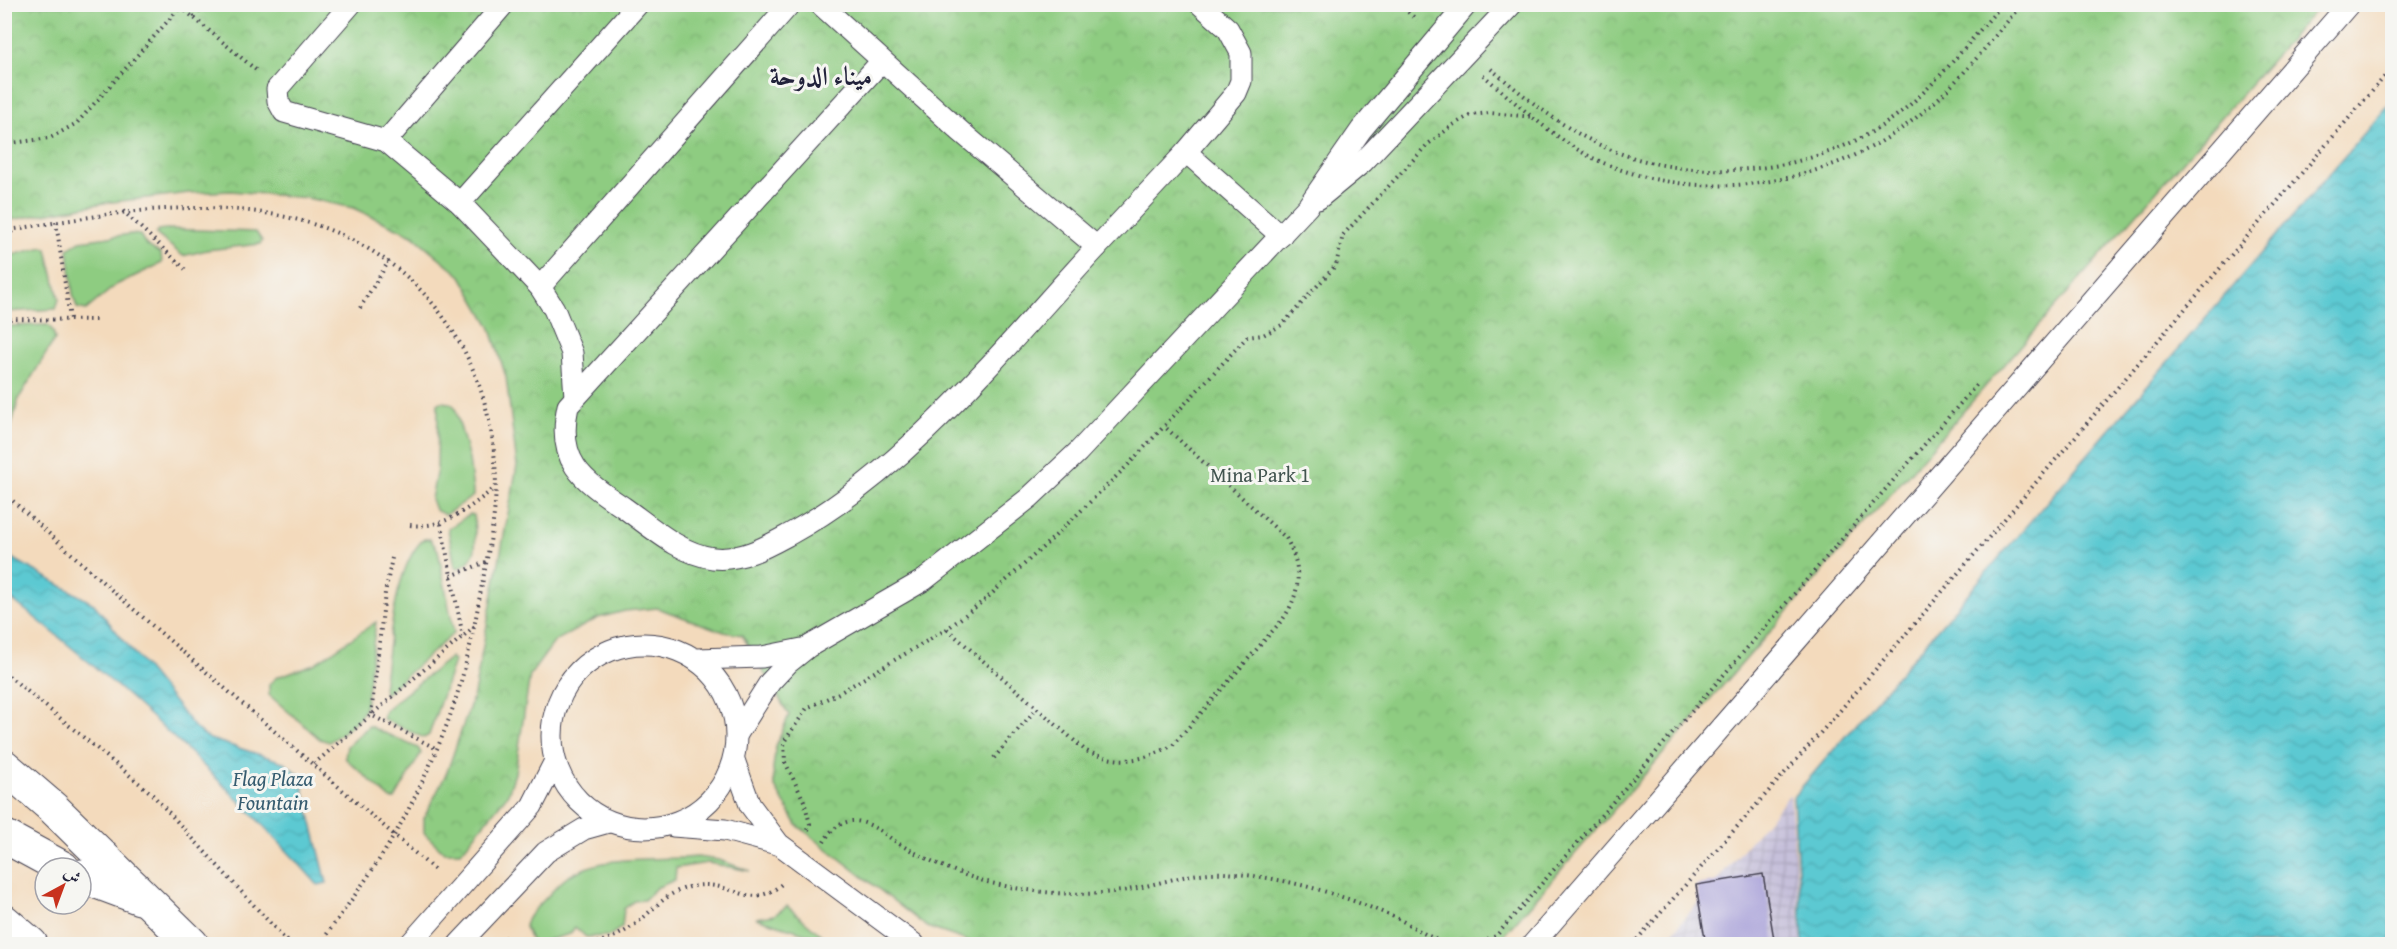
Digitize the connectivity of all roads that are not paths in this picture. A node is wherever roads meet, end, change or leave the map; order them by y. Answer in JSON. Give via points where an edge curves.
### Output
{"nodes":[{"id":1,"x":351,"y":4,"type":"edge"},
{"id":2,"x":504,"y":4,"type":"edge"},
{"id":3,"x":638,"y":4,"type":"edge"},
{"id":4,"x":790,"y":4,"type":"edge"},
{"id":5,"x":820,"y":4,"type":"edge"},
{"id":6,"x":1200,"y":4,"type":"edge"},
{"id":7,"x":1467,"y":4,"type":"edge"},
{"id":8,"x":1512,"y":4,"type":"edge"},
{"id":9,"x":2349,"y":4,"type":"edge"},
{"id":10,"x":881,"y":62,"type":"junction"},
{"id":11,"x":386,"y":141,"type":"junction"},
{"id":12,"x":1186,"y":152,"type":"junction"},
{"id":13,"x":460,"y":203,"type":"junction"},
{"id":14,"x":1308,"y":206,"type":"junction"},
{"id":15,"x":1281,"y":236,"type":"junction"},
{"id":16,"x":1097,"y":247,"type":"junction"},
{"id":17,"x":540,"y":287,"type":"junction"},
{"id":18,"x":575,"y":397,"type":"junction"},
{"id":19,"x":808,"y":648,"type":"junction"},
{"id":20,"x":697,"y":659,"type":"junction"},
{"id":21,"x":737,"y":734,"type":"junction"},
{"id":22,"x":555,"y":760,"type":"junction"},
{"id":23,"x":735,"y":760,"type":"junction"},
{"id":24,"x":4,"y":766,"type":"edge"},
{"id":25,"x":609,"y":822,"type":"junction"},
{"id":26,"x":669,"y":826,"type":"junction"},
{"id":27,"x":4,"y":836,"type":"edge"},
{"id":28,"x":779,"y":844,"type":"junction"},
{"id":29,"x":41,"y":856,"type":"edge"},
{"id":30,"x":93,"y":880,"type":"edge"},
{"id":31,"x":148,"y":900,"type":"junction"},
{"id":32,"x":4,"y":921,"type":"edge"},
{"id":33,"x":31,"y":945,"type":"edge"},
{"id":34,"x":192,"y":945,"type":"edge"},
{"id":35,"x":410,"y":945,"type":"edge"},
{"id":36,"x":459,"y":945,"type":"edge"},
{"id":37,"x":914,"y":945,"type":"edge"},
{"id":38,"x":1533,"y":945,"type":"edge"}],
"edges":[{"from":1,"to":11,"type":"lane","via":[[277,88],[278,101],[284,112]]},
{"from":2,"to":11,"type":"lane"},
{"from":3,"to":13,"type":"lane"},
{"from":4,"to":17,"type":"lane"},
{"from":5,"to":10,"type":"lane"},
{"from":6,"to":12,"type":"lane","via":[[1228,29],[1241,53],[1243,67],[1236,93]]},
{"from":7,"to":14,"type":"lane","via":[[1348,147]]},
{"from":8,"to":14,"type":"lane","via":[[1363,162]]},
{"from":9,"to":38,"type":"lane"},
{"from":10,"to":16,"type":"lane"},
{"from":10,"to":18,"type":"lane"},
{"from":11,"to":13,"type":"lane"},
{"from":12,"to":15,"type":"lane"},
{"from":12,"to":16,"type":"lane"},
{"from":13,"to":17,"type":"lane"},
{"from":14,"to":15,"type":"lane"},
{"from":15,"to":19,"type":"lane","via":[[1078,452],[1029,498],[924,580]]},
{"from":16,"to":18,"type":"lane","via":[[882,472],[806,525],[750,554],[714,558],[687,550],[594,489],[570,461],[564,443],[568,406]]},
{"from":17,"to":18,"type":"lane","via":[[572,353]]},
{"from":19,"to":20,"type":"lane","via":[[762,657]]},
{"from":19,"to":21,"type":"lane","via":[[770,682]]},
{"from":20,"to":21,"type":"lane","via":[[726,692],[735,712]]},
{"from":20,"to":22,"type":"lane","via":[[675,648],[650,643],[600,653],[580,668],[561,695],[551,736]]},
{"from":21,"to":23,"type":"lane"},
{"from":22,"to":25,"type":"lane","via":[[567,786],[585,807]]},
{"from":22,"to":35,"type":"lane","via":[[532,806]]},
{"from":23,"to":26,"type":"lane","via":[[721,789],[698,812]]},
{"from":23,"to":28,"type":"lane","via":[[750,806]]},
{"from":24,"to":31,"type":"highway"},
{"from":25,"to":26,"type":"lane","via":[[638,828]]},
{"from":25,"to":36,"type":"lane","via":[[584,829],[546,852]]},
{"from":26,"to":28,"type":"lane","via":[[725,830]]},
{"from":27,"to":29,"type":"highway"},
{"from":28,"to":37,"type":"lane"},
{"from":30,"to":31,"type":"highway"},
{"from":31,"to":34,"type":"highway"},
{"from":32,"to":33,"type":"highway"}]}
